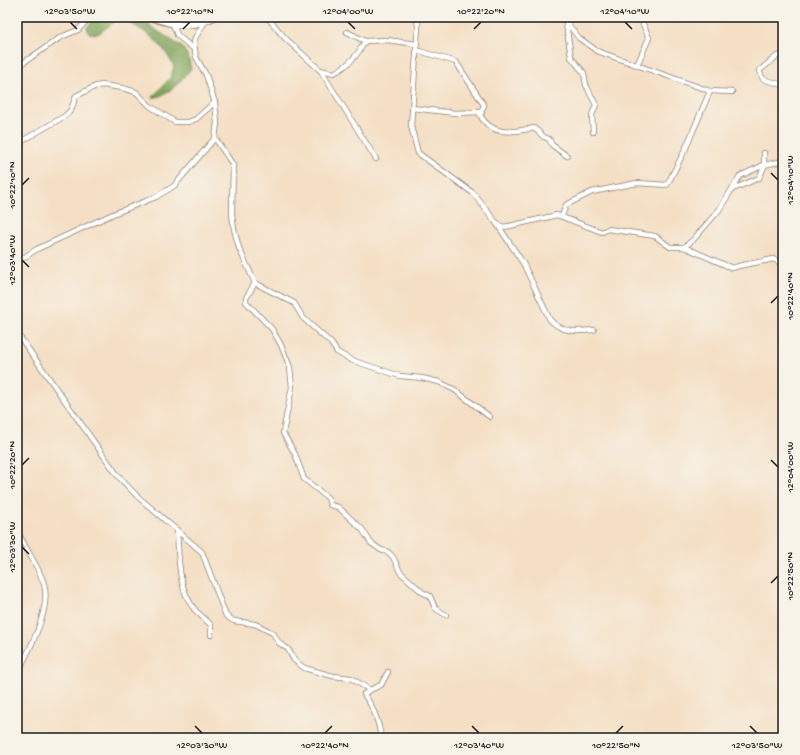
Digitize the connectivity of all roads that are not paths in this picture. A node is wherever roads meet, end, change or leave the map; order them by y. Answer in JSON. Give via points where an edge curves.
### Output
{"nodes":[{"id":1,"x":90,"y":17,"type":"edge"},
{"id":2,"x":152,"y":17,"type":"edge"},
{"id":3,"x":266,"y":17,"type":"edge"},
{"id":4,"x":417,"y":17,"type":"edge"},
{"id":5,"x":565,"y":17,"type":"edge"},
{"id":6,"x":640,"y":17,"type":"edge"},
{"id":7,"x":210,"y":19,"type":"edge"},
{"id":8,"x":567,"y":23,"type":"junction"},
{"id":9,"x":173,"y":24,"type":"junction"},
{"id":10,"x":347,"y":32,"type":"dead end"},
{"id":11,"x":365,"y":41,"type":"junction"},
{"id":12,"x":416,"y":44,"type":"junction"},
{"id":13,"x":195,"y":50,"type":"junction"},
{"id":14,"x":416,"y":50,"type":"junction"},
{"id":15,"x":783,"y":55,"type":"edge"},
{"id":16,"x":637,"y":65,"type":"junction"},
{"id":17,"x":17,"y":66,"type":"edge"},
{"id":18,"x":320,"y":70,"type":"junction"},
{"id":19,"x":783,"y":85,"type":"edge"},
{"id":20,"x":710,"y":91,"type":"junction"},
{"id":21,"x":732,"y":92,"type":"dead end"},
{"id":22,"x":215,"y":102,"type":"junction"},
{"id":23,"x":412,"y":108,"type":"junction"},
{"id":24,"x":482,"y":112,"type":"junction"},
{"id":25,"x":593,"y":132,"type":"dead end"},
{"id":26,"x":214,"y":138,"type":"junction"},
{"id":27,"x":17,"y":151,"type":"edge"},
{"id":28,"x":764,"y":153,"type":"dead end"},
{"id":29,"x":567,"y":156,"type":"dead end"},
{"id":30,"x":376,"y":159,"type":"dead end"},
{"id":31,"x":783,"y":161,"type":"edge"},
{"id":32,"x":764,"y":165,"type":"junction"},
{"id":33,"x":733,"y":189,"type":"junction"},
{"id":34,"x":562,"y":216,"type":"junction"},
{"id":35,"x":495,"y":221,"type":"junction"},
{"id":36,"x":684,"y":247,"type":"junction"},
{"id":37,"x":17,"y":262,"type":"edge"},
{"id":38,"x":783,"y":264,"type":"edge"},
{"id":39,"x":255,"y":283,"type":"junction"},
{"id":40,"x":594,"y":330,"type":"dead end"},
{"id":41,"x":17,"y":333,"type":"edge"},
{"id":42,"x":490,"y":416,"type":"dead end"},
{"id":43,"x":17,"y":530,"type":"edge"},
{"id":44,"x":177,"y":530,"type":"junction"},
{"id":45,"x":19,"y":543,"type":"edge"},
{"id":46,"x":446,"y":615,"type":"dead end"},
{"id":47,"x":211,"y":635,"type":"dead end"},
{"id":48,"x":388,"y":672,"type":"dead end"},
{"id":49,"x":17,"y":674,"type":"edge"},
{"id":50,"x":370,"y":690,"type":"junction"},
{"id":51,"x":381,"y":738,"type":"edge"}],
"edges":[{"from":1,"to":17,"type":"street","via":[[78,30],[61,37]]},
{"from":2,"to":9,"type":"highway"},
{"from":3,"to":18,"type":"street"},
{"from":4,"to":12,"type":"street"},
{"from":5,"to":8,"type":"street"},
{"from":6,"to":16,"type":"street","via":[[649,38]]},
{"from":7,"to":9,"type":"highway"},
{"from":7,"to":13,"type":"street","via":[[195,38]]},
{"from":8,"to":16,"type":"street","via":[[579,38],[597,51]]},
{"from":8,"to":25,"type":"street","via":[[571,57],[584,73],[586,85],[596,105],[592,115]]},
{"from":9,"to":13,"type":"street","via":[[177,35]]},
{"from":10,"to":11,"type":"street"},
{"from":11,"to":12,"type":"street","via":[[387,40]]},
{"from":11,"to":18,"type":"street","via":[[360,51],[341,70],[334,73]]},
{"from":12,"to":14,"type":"street"},
{"from":13,"to":22,"type":"street"},
{"from":14,"to":23,"type":"street"},
{"from":14,"to":24,"type":"street","via":[[456,62],[484,106]]},
{"from":15,"to":19,"type":"street","via":[[777,56],[759,71],[763,79]]},
{"from":16,"to":20,"type":"street"},
{"from":18,"to":30,"type":"street"},
{"from":20,"to":21,"type":"street"},
{"from":20,"to":34,"type":"street","via":[[667,185],[637,182],[592,192],[566,205]]},
{"from":22,"to":26,"type":"street","via":[[217,123]]},
{"from":22,"to":27,"type":"street","via":[[196,119],[175,122],[150,106],[136,92],[103,85],[91,87],[76,96],[71,110],[65,116],[22,141]]},
{"from":23,"to":24,"type":"street","via":[[455,113]]},
{"from":23,"to":35,"type":"street","via":[[411,126],[418,153],[473,193]]},
{"from":24,"to":29,"type":"street","via":[[480,115],[484,124],[492,129],[506,132],[534,128]]},
{"from":26,"to":37,"type":"street","via":[[174,186],[160,195],[37,249]]},
{"from":26,"to":39,"type":"street","via":[[233,165],[234,229],[239,248]]},
{"from":28,"to":32,"type":"street"},
{"from":31,"to":32,"type":"street"},
{"from":32,"to":33,"type":"street","via":[[740,176]]},
{"from":32,"to":33,"type":"street","via":[[756,181]]},
{"from":33,"to":36,"type":"street","via":[[712,219]]},
{"from":34,"to":35,"type":"street","via":[[502,227]]},
{"from":34,"to":36,"type":"street","via":[[602,232],[608,229],[655,236],[670,247]]},
{"from":35,"to":40,"type":"street","via":[[523,263],[550,320],[557,327],[567,331]]},
{"from":36,"to":38,"type":"street","via":[[732,268],[747,262],[755,264],[774,259]]},
{"from":39,"to":42,"type":"street","via":[[294,303],[303,318],[331,342],[337,352],[351,360],[400,376],[439,382],[455,390]]},
{"from":39,"to":46,"type":"street","via":[[246,302],[272,329],[290,367],[292,388],[284,433],[304,479],[328,498],[330,505],[338,507],[362,529],[371,543],[393,557],[400,572],[430,596],[434,608]]},
{"from":41,"to":44,"type":"street","via":[[118,476]]},
{"from":43,"to":45,"type":"street"},
{"from":44,"to":47,"type":"street","via":[[180,575],[188,598],[211,625]]},
{"from":44,"to":50,"type":"street","via":[[202,552],[226,616],[234,621],[255,624],[273,633],[279,643],[288,649],[294,660],[304,668],[351,678]]},
{"from":45,"to":49,"type":"street","via":[[45,589],[44,604],[35,637]]},
{"from":48,"to":50,"type":"street","via":[[381,685]]},
{"from":50,"to":51,"type":"street","via":[[364,694],[374,710]]}]}
